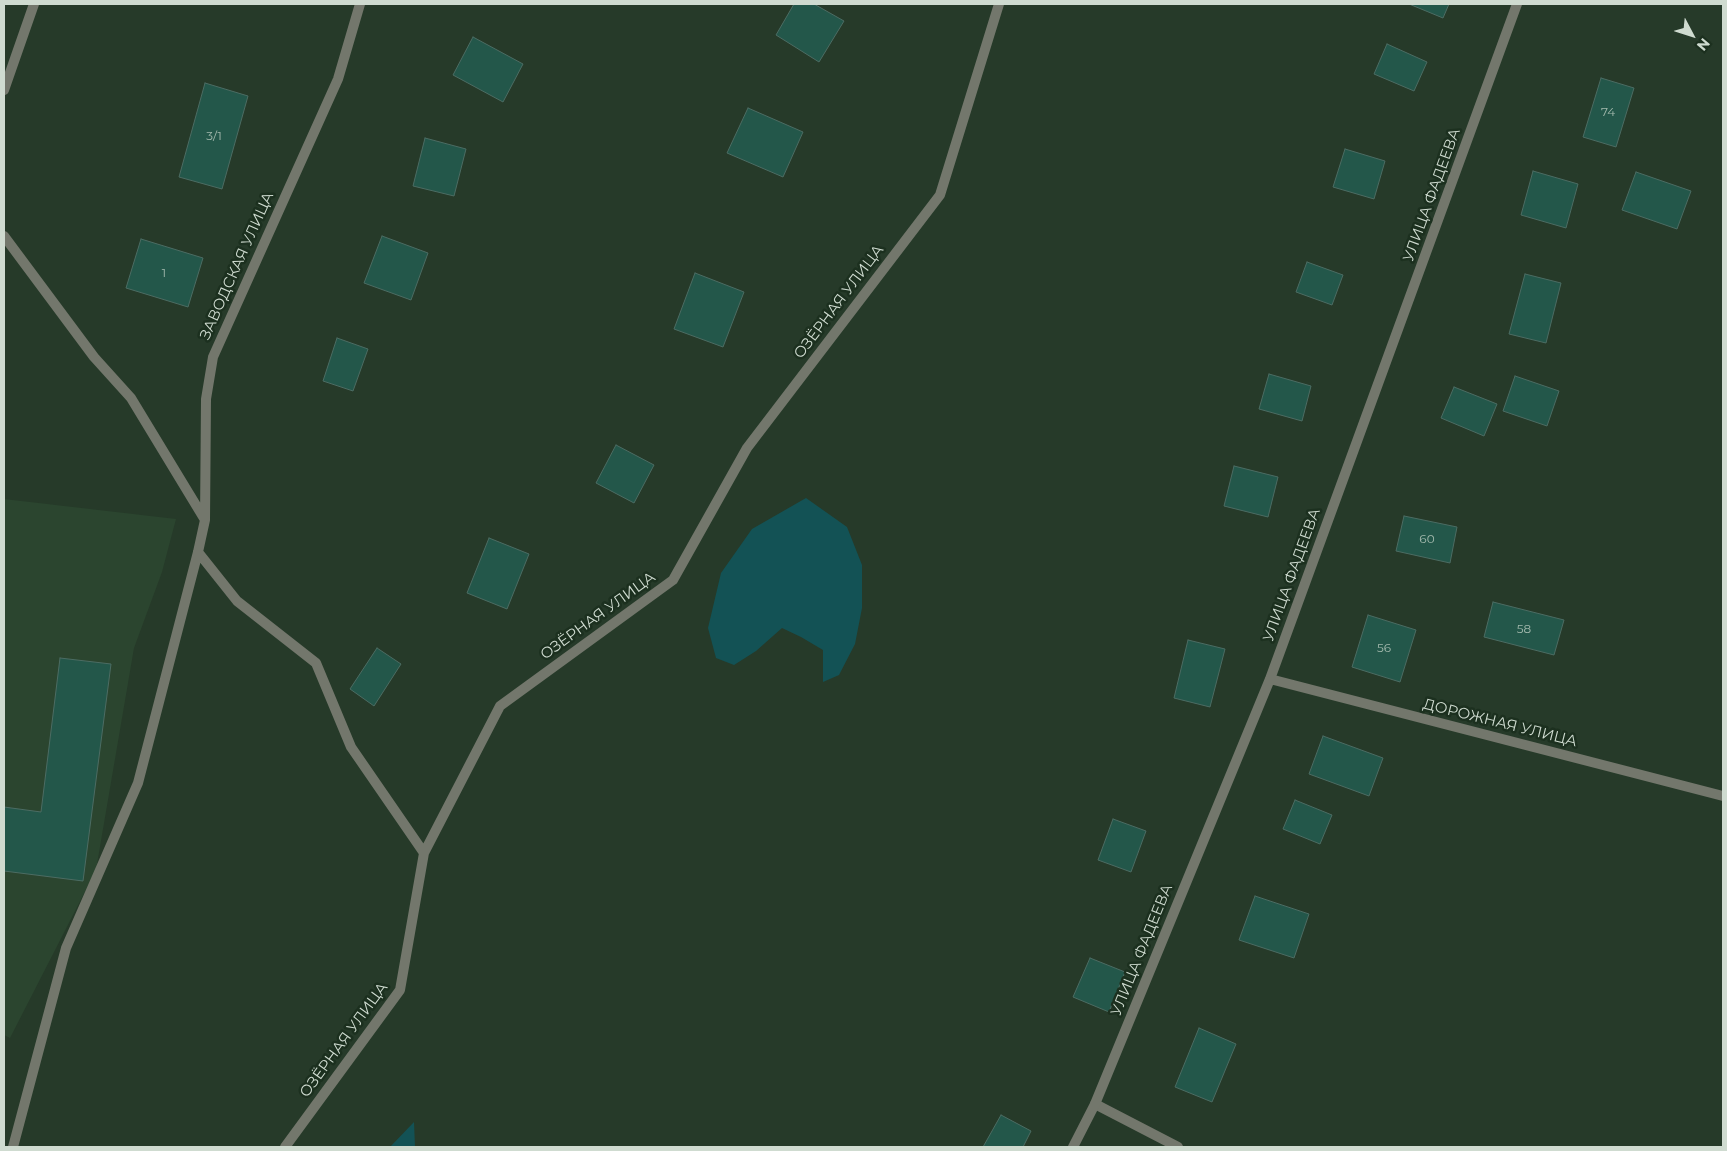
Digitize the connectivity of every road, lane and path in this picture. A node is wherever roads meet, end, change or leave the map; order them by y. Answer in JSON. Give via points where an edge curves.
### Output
{"nodes":[{"id":1,"x":34,"y":4,"type":"edge"},
{"id":2,"x":360,"y":4,"type":"edge"},
{"id":3,"x":1000,"y":4,"type":"edge"},
{"id":4,"x":1517,"y":4,"type":"edge"},
{"id":5,"x":4,"y":90,"type":"edge"},
{"id":6,"x":4,"y":236,"type":"edge"},
{"id":7,"x":205,"y":520,"type":"junction"},
{"id":8,"x":198,"y":552,"type":"junction"},
{"id":9,"x":1270,"y":679,"type":"junction"},
{"id":10,"x":1723,"y":796,"type":"edge"},
{"id":11,"x":424,"y":853,"type":"junction"},
{"id":12,"x":1095,"y":1104,"type":"junction"},
{"id":13,"x":13,"y":1147,"type":"edge"},
{"id":14,"x":285,"y":1147,"type":"edge"},
{"id":15,"x":1073,"y":1147,"type":"edge"},
{"id":16,"x":1178,"y":1147,"type":"edge"}],
"edges":[{"from":1,"to":5,"type":"street"},
{"from":2,"to":7,"type":"street","name":"ЗАВОДСКАЯ УЛИЦА","via":[[338,79],[213,356],[206,399]]},
{"from":3,"to":11,"type":"street","name":"ОЗЁРНАЯ УЛИЦА","via":[[940,195],[747,448],[672,580],[500,706]]},
{"from":4,"to":9,"type":"street","name":"УЛИЦА ФАДЕЕВА"},
{"from":6,"to":7,"type":"street","via":[[94,357],[131,398]]},
{"from":7,"to":8,"type":"street","name":"ЗАВОДСКАЯ УЛИЦА"},
{"from":8,"to":11,"type":"street","via":[[237,601],[316,663],[351,747]]},
{"from":8,"to":13,"type":"street","name":"ЗАВОДСКАЯ УЛИЦА","via":[[138,783],[66,948]]},
{"from":9,"to":10,"type":"street","name":"ДОРОЖНАЯ УЛИЦА"},
{"from":9,"to":12,"type":"street","name":"УЛИЦА ФАДЕЕВА"},
{"from":11,"to":14,"type":"street","name":"ОЗЁРНАЯ УЛИЦА","via":[[400,990]]},
{"from":12,"to":15,"type":"street","name":"УЛИЦА ФАДЕЕВА"},
{"from":12,"to":16,"type":"street"}]}
